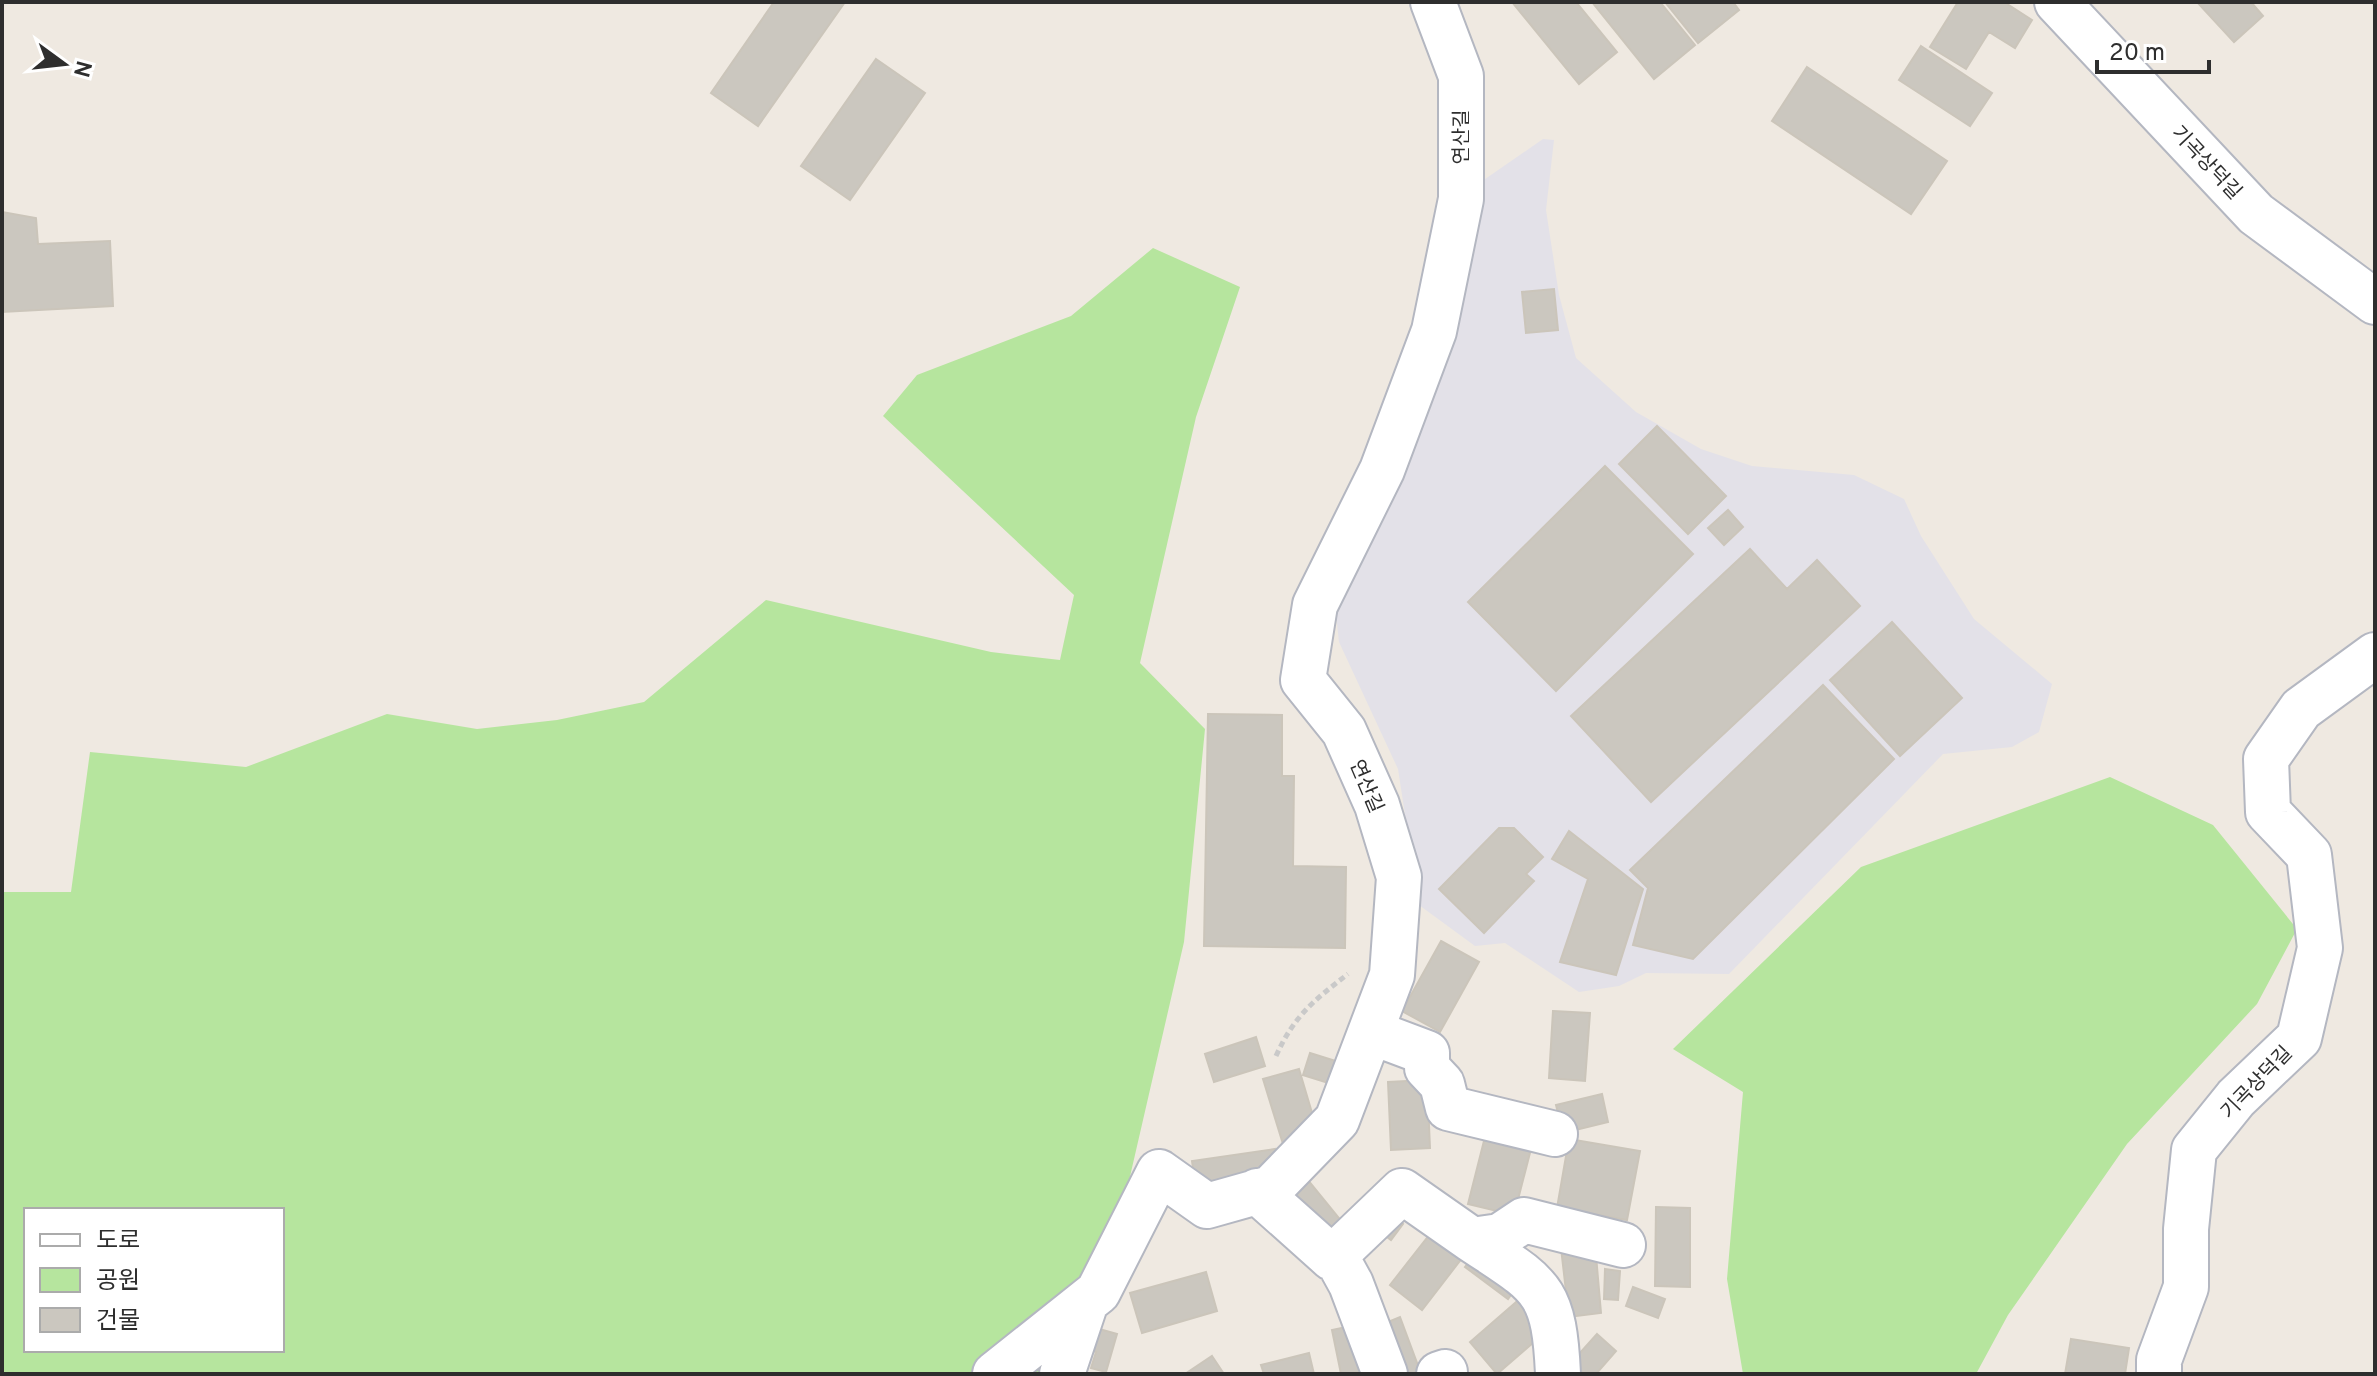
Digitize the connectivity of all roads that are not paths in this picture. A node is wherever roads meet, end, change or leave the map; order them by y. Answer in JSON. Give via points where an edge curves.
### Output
{"nodes":[{"id":1,"x":1433,"y":2,"type":"edge"},
{"id":2,"x":2057,"y":2,"type":"edge"},
{"id":3,"x":2375,"y":302,"type":"edge"},
{"id":4,"x":2375,"y":655,"type":"edge"},
{"id":5,"x":1371,"y":1032,"type":"junction"},
{"id":6,"x":1555,"y":1134,"type":"dead end"},
{"id":7,"x":1257,"y":1191,"type":"junction"},
{"id":8,"x":1472,"y":1240,"type":"junction"},
{"id":9,"x":1623,"y":1245,"type":"dead end"},
{"id":10,"x":1335,"y":1255,"type":"junction"},
{"id":11,"x":1086,"y":1302,"type":"junction"},
{"id":12,"x":995,"y":1374,"type":"edge"},
{"id":13,"x":1062,"y":1374,"type":"edge"},
{"id":14,"x":1385,"y":1374,"type":"edge"},
{"id":15,"x":1558,"y":1374,"type":"edge"},
{"id":16,"x":2159,"y":1374,"type":"edge"}],
"edges":[{"from":1,"to":5,"type":"street","name":"연산길","via":[[1461,76],[1461,199],[1434,331],[1382,470],[1315,605],[1303,680],[1344,731],[1377,805],[1399,877],[1392,975]]},
{"from":2,"to":3,"type":"street","name":"기곡상덕길","via":[[2256,214]]},
{"from":4,"to":16,"type":"street","name":"기곡상덕길","via":[[2301,709],[2266,759],[2268,812],[2309,855],[2320,948],[2299,1038],[2236,1098],[2194,1150],[2186,1287],[2159,1360]]},
{"from":5,"to":6,"type":"street","via":[[1427,1053],[1427,1068],[1442,1084],[1448,1108]]},
{"from":5,"to":7,"type":"street","name":"연산길","via":[[1337,1120],[1271,1188]]},
{"from":7,"to":10,"type":"street","via":[[1332,1258]]},
{"from":7,"to":11,"type":"street","name":"연산길","via":[[1207,1206],[1159,1172],[1098,1292]]},
{"from":8,"to":9,"type":"street","via":[[1500,1236],[1524,1220]]},
{"from":8,"to":10,"type":"street","via":[[1402,1191]]},
{"from":8,"to":15,"type":"street","via":[[1535,1282],[1555,1319]]},
{"from":10,"to":14,"type":"street"},
{"from":11,"to":12,"type":"street","name":"연산길"},
{"from":11,"to":13,"type":"street"}]}
